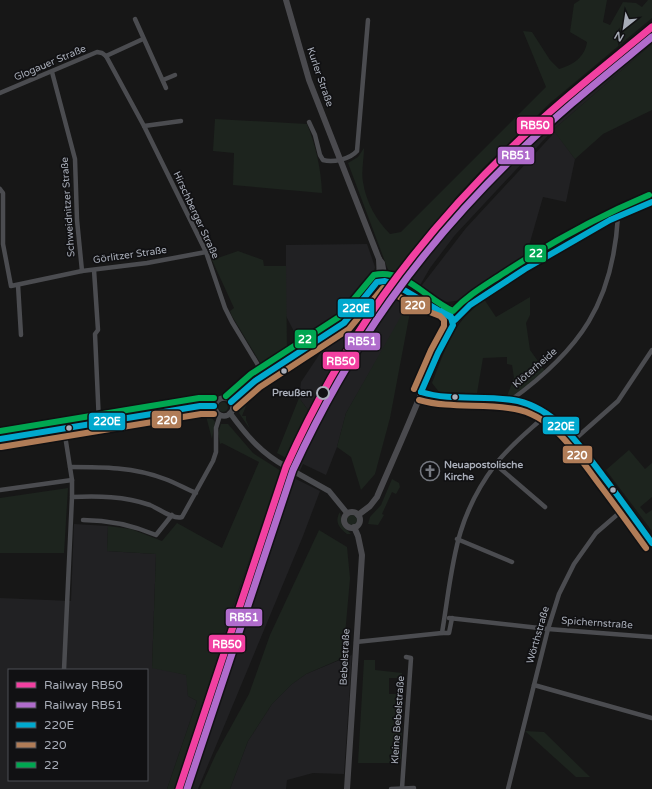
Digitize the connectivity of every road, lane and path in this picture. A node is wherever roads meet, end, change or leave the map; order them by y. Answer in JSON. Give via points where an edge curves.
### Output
{"nodes":[{"id":1,"x":286,"y":0,"type":"edge"},
{"id":2,"x":135,"y":19,"type":"dead end"},
{"id":3,"x":368,"y":20,"type":"dead end"},
{"id":4,"x":143,"y":39,"type":"junction"},
{"id":5,"x":106,"y":56,"type":"junction"},
{"id":6,"x":52,"y":72,"type":"junction"},
{"id":7,"x":175,"y":75,"type":"dead end"},
{"id":8,"x":163,"y":80,"type":"junction"},
{"id":9,"x":166,"y":88,"type":"dead end"},
{"id":10,"x":0,"y":93,"type":"edge"},
{"id":11,"x":181,"y":121,"type":"dead end"},
{"id":12,"x":309,"y":122,"type":"dead end"},
{"id":13,"x":144,"y":126,"type":"junction"},
{"id":14,"x":340,"y":160,"type":"junction"},
{"id":15,"x":0,"y":189,"type":"edge"},
{"id":16,"x":652,"y":202,"type":"edge"},
{"id":17,"x":618,"y":216,"type":"junction"},
{"id":18,"x":206,"y":252,"type":"junction"},
{"id":19,"x":94,"y":270,"type":"junction"},
{"id":20,"x":82,"y":272,"type":"junction"},
{"id":21,"x":382,"y":280,"type":"junction"},
{"id":22,"x":18,"y":285,"type":"junction"},
{"id":23,"x":426,"y":302,"type":"junction"},
{"id":24,"x":470,"y":305,"type":"junction"},
{"id":25,"x":445,"y":309,"type":"junction"},
{"id":26,"x":438,"y":312,"type":"junction"},
{"id":27,"x":454,"y":321,"type":"junction"},
{"id":28,"x":443,"y":331,"type":"junction"},
{"id":29,"x":21,"y":335,"type":"dead end"},
{"id":30,"x":652,"y":350,"type":"edge"},
{"id":31,"x":438,"y":353,"type":"junction"},
{"id":32,"x":264,"y":375,"type":"junction"},
{"id":33,"x":421,"y":392,"type":"junction"},
{"id":34,"x":511,"y":400,"type":"junction"},
{"id":35,"x":231,"y":402,"type":"junction"},
{"id":36,"x":214,"y":406,"type":"junction"},
{"id":37,"x":230,"y":413,"type":"junction"},
{"id":38,"x":547,"y":414,"type":"junction"},
{"id":39,"x":220,"y":415,"type":"junction"},
{"id":40,"x":99,"y":423,"type":"junction"},
{"id":41,"x":64,"y":429,"type":"junction"},
{"id":42,"x":0,"y":439,"type":"edge"},
{"id":43,"x":574,"y":440,"type":"junction"},
{"id":44,"x":495,"y":464,"type":"junction"},
{"id":45,"x":284,"y":466,"type":"tunnel mouth"},
{"id":46,"x":70,"y":467,"type":"junction"},
{"id":47,"x":295,"y":472,"type":"tunnel mouth"},
{"id":48,"x":72,"y":480,"type":"junction"},
{"id":49,"x":0,"y":490,"type":"edge"},
{"id":50,"x":196,"y":493,"type":"junction"},
{"id":51,"x":72,"y":497,"type":"junction"},
{"id":52,"x":545,"y":507,"type":"dead end"},
{"id":53,"x":626,"y":507,"type":"junction"},
{"id":54,"x":347,"y":513,"type":"junction"},
{"id":55,"x":172,"y":515,"type":"junction"},
{"id":56,"x":358,"y":515,"type":"junction"},
{"id":57,"x":82,"y":520,"type":"dead end"},
{"id":58,"x":354,"y":527,"type":"junction"},
{"id":59,"x":457,"y":539,"type":"junction"},
{"id":60,"x":652,"y":543,"type":"edge"},
{"id":61,"x":512,"y":562,"type":"dead end"},
{"id":62,"x":445,"y":618,"type":"junction"},
{"id":63,"x":452,"y":618,"type":"junction"},
{"id":64,"x":548,"y":629,"type":"junction"},
{"id":65,"x":442,"y":633,"type":"junction"},
{"id":66,"x":652,"y":637,"type":"edge"},
{"id":67,"x":356,"y":642,"type":"junction"},
{"id":68,"x":406,"y":656,"type":"dead end"},
{"id":69,"x":64,"y":669,"type":"edge"},
{"id":70,"x":534,"y":685,"type":"junction"},
{"id":71,"x":652,"y":718,"type":"edge"},
{"id":72,"x":402,"y":788,"type":"edge"},
{"id":73,"x":414,"y":788,"type":"dead end"},
{"id":74,"x":347,"y":789,"type":"edge"},
{"id":75,"x":391,"y":789,"type":"edge"},
{"id":76,"x":508,"y":789,"type":"edge"}],
"edges":[{"from":1,"to":14,"type":"main road","name":"Kurler Straße","via":[[309,80]]},
{"from":2,"to":4,"type":"street"},
{"from":3,"to":14,"type":"street","via":[[358,148],[355,153]]},
{"from":4,"to":5,"type":"street"},
{"from":4,"to":8,"type":"street"},
{"from":5,"to":6,"type":"street","name":"Glogauer Straße","via":[[97,52]]},
{"from":5,"to":13,"type":"street","name":"Hirschberger Straße"},
{"from":6,"to":10,"type":"street","name":"Glogauer Straße"},
{"from":6,"to":20,"type":"street","name":"Schweidnitzer Straße","via":[[75,159]]},
{"from":7,"to":8,"type":"street"},
{"from":8,"to":9,"type":"street"},
{"from":11,"to":13,"type":"street"},
{"from":12,"to":14,"type":"street","via":[[322,158],[328,162]]},
{"from":13,"to":18,"type":"street","name":"Hirschberger Straße"},
{"from":14,"to":21,"type":"main road","name":"Kurler Straße","via":[[382,263]]},
{"from":15,"to":22,"type":"street","name":"Görlitzer Straße","via":[[3,193],[3,244],[11,286]]},
{"from":16,"to":17,"type":"street"},
{"from":17,"to":24,"type":"street","via":[[525,269]]},
{"from":17,"to":34,"type":"street","name":"Klöterheide","via":[[612,264],[604,292],[589,321],[558,362]]},
{"from":18,"to":19,"type":"street","name":"Görlitzer Straße"},
{"from":18,"to":32,"type":"street","name":"Hirschberger Straße","via":[[225,308]]},
{"from":19,"to":20,"type":"street","name":"Görlitzer Straße"},
{"from":19,"to":40,"type":"street","via":[[98,330],[95,334]]},
{"from":20,"to":22,"type":"street","name":"Görlitzer Straße"},
{"from":21,"to":23,"type":"main road"},
{"from":21,"to":32,"type":"street","via":[[369,290],[344,323]]},
{"from":22,"to":29,"type":"street"},
{"from":23,"to":25,"type":"main road"},
{"from":23,"to":26,"type":"main road"},
{"from":24,"to":25,"type":"street"},
{"from":24,"to":27,"type":"street","via":[[461,310]]},
{"from":25,"to":27,"type":"main road"},
{"from":26,"to":27,"type":"main road"},
{"from":26,"to":28,"type":"main road","via":[[443,320]]},
{"from":27,"to":28,"type":"main road"},
{"from":27,"to":31,"type":"main road"},
{"from":28,"to":31,"type":"main road"},
{"from":30,"to":43,"type":"street","via":[[618,401]]},
{"from":31,"to":33,"type":"main road"},
{"from":32,"to":35,"type":"street","via":[[246,387]]},
{"from":33,"to":34,"type":"street","via":[[438,397]]},
{"from":33,"to":56,"type":"main road","via":[[377,497]]},
{"from":34,"to":38,"type":"street","via":[[530,405]]},
{"from":35,"to":36,"type":"street","via":[[226,398],[220,398]]},
{"from":35,"to":37,"type":"street","via":[[233,406]]},
{"from":36,"to":39,"type":"street"},
{"from":36,"to":40,"type":"street","via":[[200,406]]},
{"from":37,"to":39,"type":"street"},
{"from":37,"to":45,"type":"street","via":[[255,445]]},
{"from":38,"to":43,"type":"street"},
{"from":38,"to":44,"type":"street"},
{"from":39,"to":50,"type":"street","via":[[215,433],[216,452]]},
{"from":40,"to":41,"type":"street"},
{"from":41,"to":42,"type":"street"},
{"from":41,"to":46,"type":"street"},
{"from":43,"to":53,"type":"street"},
{"from":44,"to":52,"type":"street"},
{"from":44,"to":59,"type":"street","via":[[471,504]]},
{"from":46,"to":48,"type":"street"},
{"from":46,"to":50,"type":"street","via":[[111,467],[137,471],[165,478]]},
{"from":47,"to":54,"type":"street","via":[[329,491]]},
{"from":48,"to":49,"type":"street"},
{"from":48,"to":51,"type":"street"},
{"from":50,"to":55,"type":"street","via":[[182,517]]},
{"from":51,"to":55,"type":"street","via":[[110,496],[149,505]]},
{"from":51,"to":69,"type":"street"},
{"from":53,"to":60,"type":"street"},
{"from":53,"to":64,"type":"street","name":"Wörthstraße","via":[[596,533],[574,564]]},
{"from":54,"to":56,"type":"main road","via":[[352,511]]},
{"from":54,"to":58,"type":"main road","via":[[344,516],[345,524]]},
{"from":55,"to":57,"type":"street","via":[[156,535],[136,526],[117,522]]},
{"from":56,"to":58,"type":"main road","via":[[359,522]]},
{"from":58,"to":67,"type":"main road","name":"Bebelstraße","via":[[362,555]]},
{"from":59,"to":61,"type":"street"},
{"from":59,"to":62,"type":"street"},
{"from":62,"to":63,"type":"street","name":"Spichernstraße"},
{"from":62,"to":65,"type":"street"},
{"from":63,"to":64,"type":"street","name":"Spichernstraße"},
{"from":63,"to":65,"type":"street","via":[[449,633]]},
{"from":64,"to":66,"type":"street","name":"Spichernstraße"},
{"from":64,"to":70,"type":"street","name":"Wörthstraße"},
{"from":65,"to":67,"type":"street"},
{"from":67,"to":74,"type":"main road","name":"Bebelstraße"},
{"from":68,"to":72,"type":"street","name":"Kleine Bebelstraße","via":[[411,658]]},
{"from":70,"to":71,"type":"street"},
{"from":70,"to":76,"type":"street","name":"Wörthstraße"},
{"from":72,"to":73,"type":"street"},
{"from":72,"to":75,"type":"street"}]}
